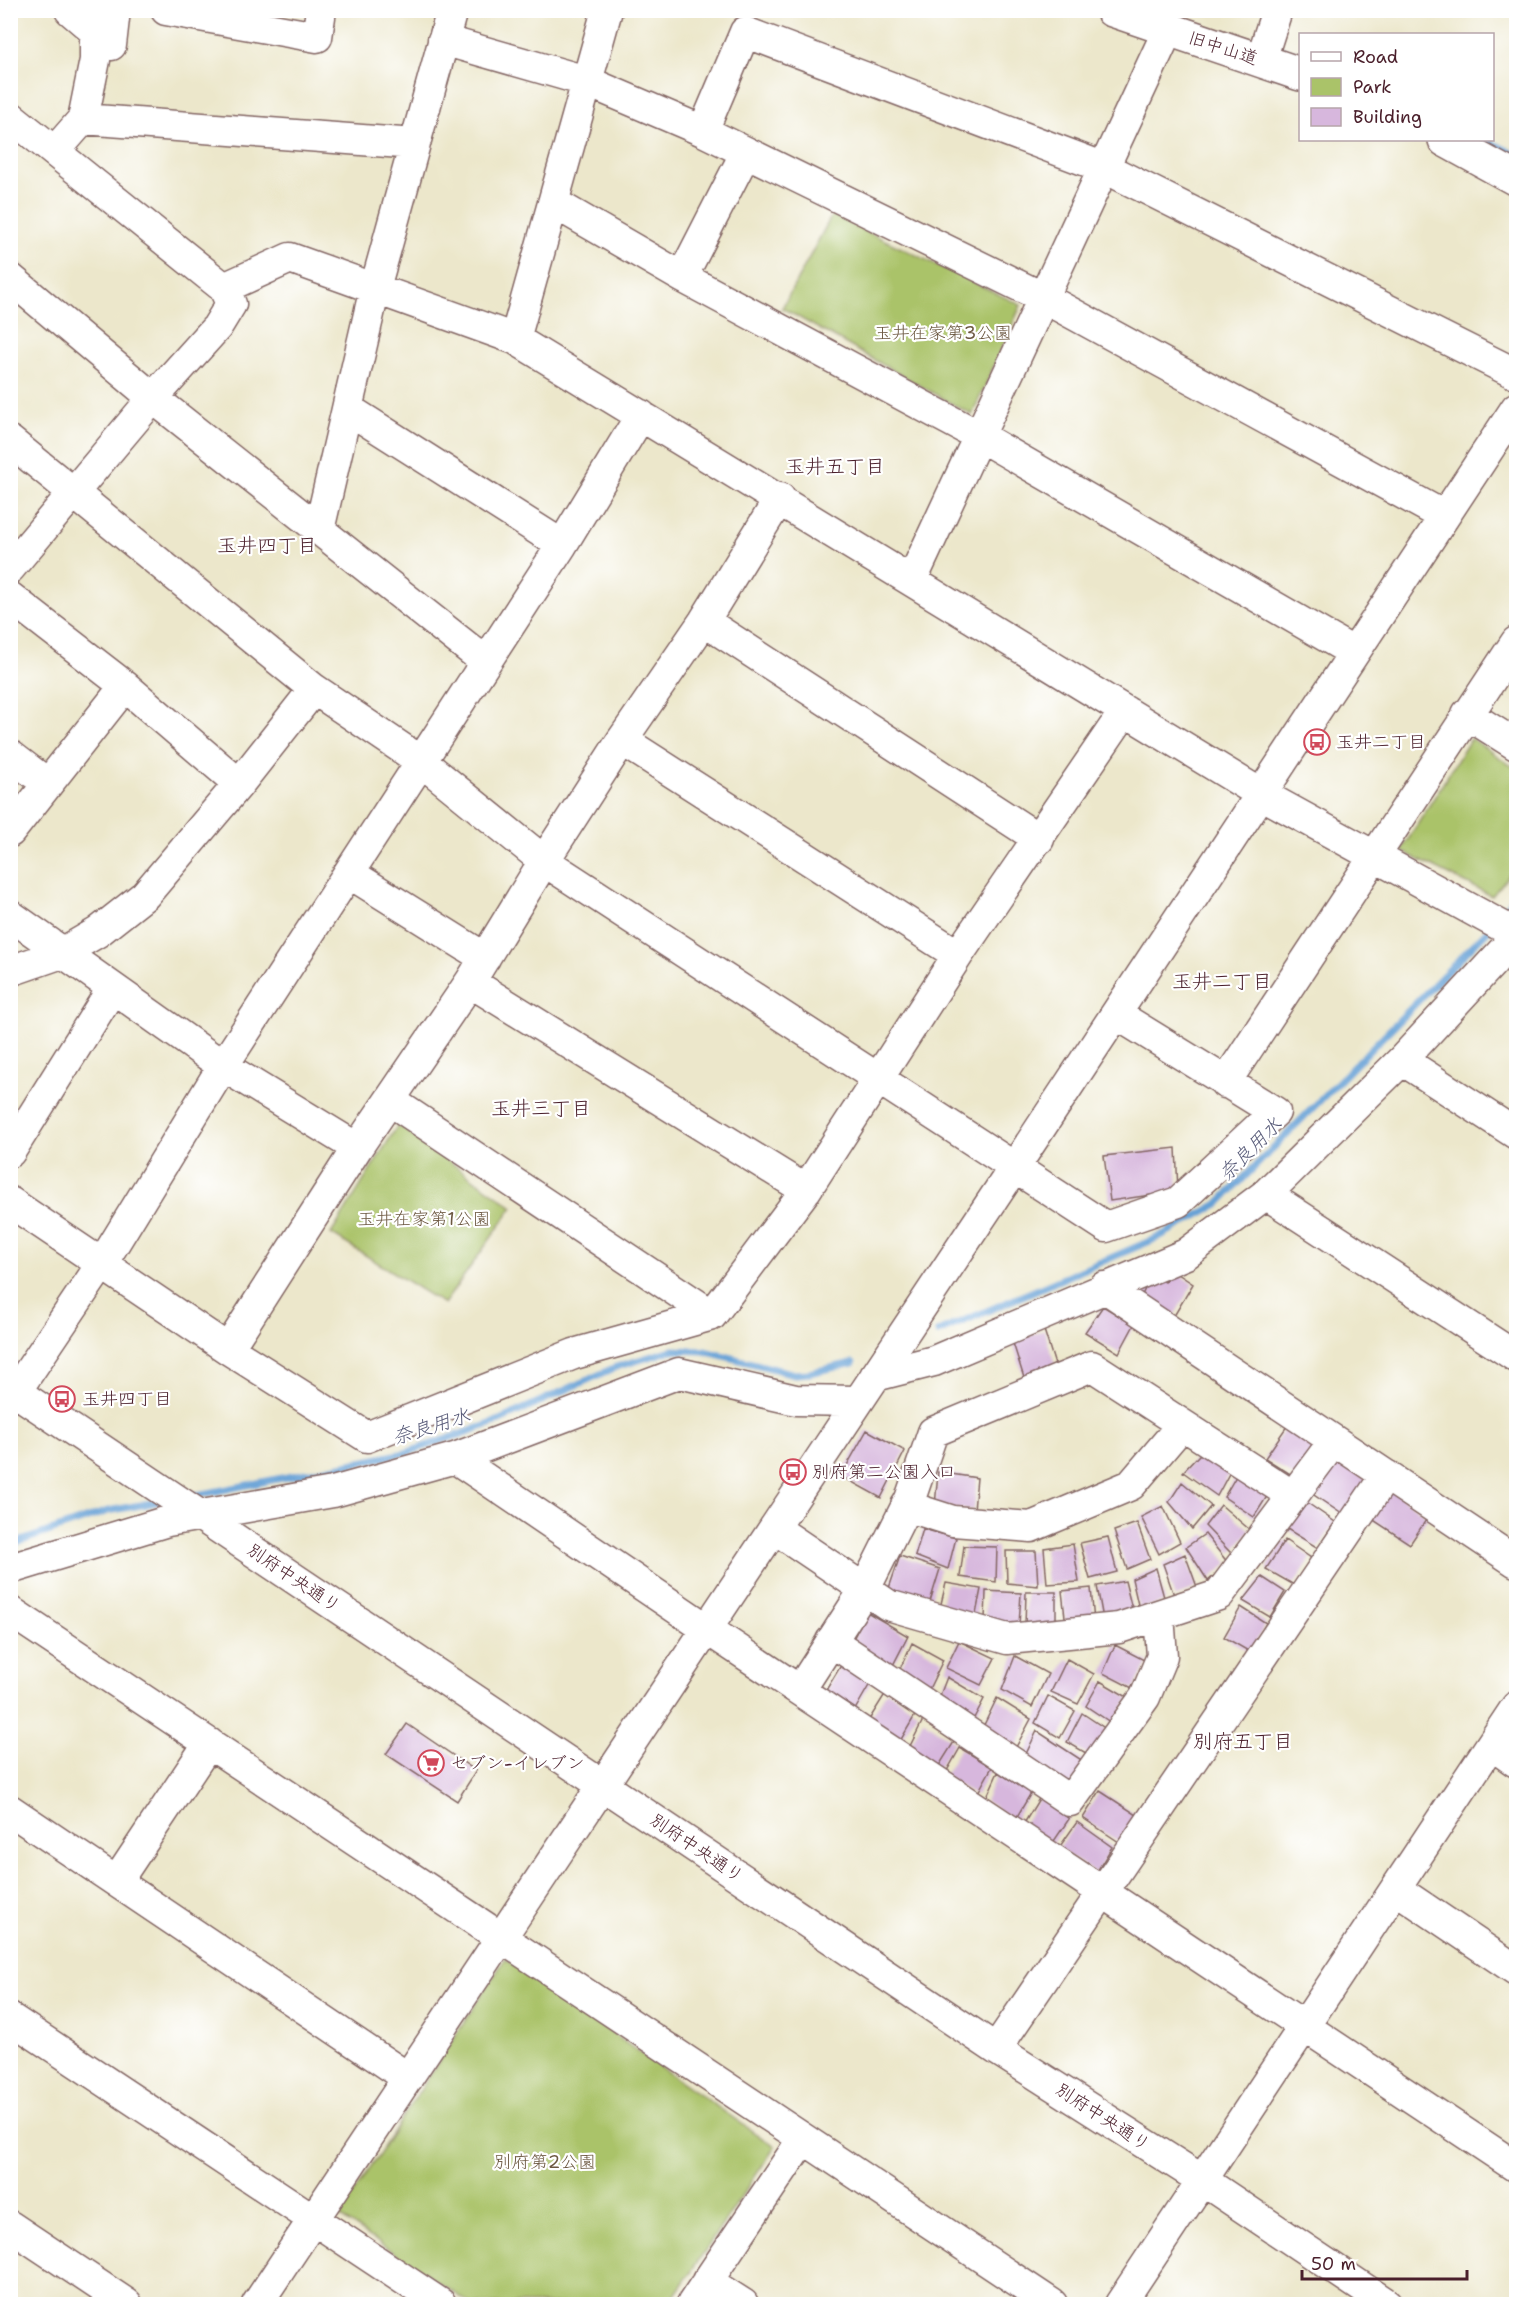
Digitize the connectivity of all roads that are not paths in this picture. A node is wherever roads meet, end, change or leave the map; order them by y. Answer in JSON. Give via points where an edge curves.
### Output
{"nodes":[{"id":1,"x":70,"y":10,"type":"edge"},
{"id":2,"x":115,"y":10,"type":"edge"},
{"id":3,"x":166,"y":10,"type":"edge"},
{"id":4,"x":321,"y":10,"type":"edge"},
{"id":5,"x":452,"y":10,"type":"edge"},
{"id":6,"x":607,"y":10,"type":"edge"},
{"id":7,"x":1112,"y":10,"type":"edge"},
{"id":8,"x":1277,"y":10,"type":"edge"},
{"id":9,"x":1168,"y":30,"type":"junction"},
{"id":10,"x":443,"y":40,"type":"junction"},
{"id":11,"x":111,"y":45,"type":"junction"},
{"id":12,"x":1261,"y":60,"type":"junction"},
{"id":13,"x":1299,"y":74,"type":"edge"},
{"id":14,"x":586,"y":81,"type":"junction"},
{"id":15,"x":10,"y":116,"type":"edge"},
{"id":16,"x":83,"y":119,"type":"junction"},
{"id":17,"x":703,"y":131,"type":"junction"},
{"id":18,"x":1447,"y":141,"type":"edge"},
{"id":19,"x":415,"y":144,"type":"junction"},
{"id":20,"x":55,"y":151,"type":"junction"},
{"id":21,"x":746,"y":152,"type":"junction"},
{"id":22,"x":1105,"y":168,"type":"junction"},
{"id":23,"x":1516,"y":179,"type":"edge"},
{"id":24,"x":554,"y":203,"type":"junction"},
{"id":25,"x":682,"y":277,"type":"junction"},
{"id":26,"x":10,"y":278,"type":"edge"},
{"id":27,"x":224,"y":288,"type":"junction"},
{"id":28,"x":375,"y":288,"type":"junction"},
{"id":29,"x":1044,"y":298,"type":"junction"},
{"id":30,"x":515,"y":339,"type":"junction"},
{"id":31,"x":1516,"y":374,"type":"edge"},
{"id":32,"x":153,"y":398,"type":"junction"},
{"id":33,"x":1516,"y":408,"type":"edge"},
{"id":34,"x":348,"y":409,"type":"junction"},
{"id":35,"x":641,"y":415,"type":"junction"},
{"id":36,"x":980,"y":436,"type":"junction"},
{"id":37,"x":10,"y":441,"type":"edge"},
{"id":38,"x":73,"y":493,"type":"junction"},
{"id":39,"x":780,"y":498,"type":"junction"},
{"id":40,"x":1444,"y":516,"type":"junction"},
{"id":41,"x":319,"y":530,"type":"junction"},
{"id":42,"x":562,"y":545,"type":"junction"},
{"id":43,"x":10,"y":568,"type":"edge"},
{"id":44,"x":912,"y":580,"type":"junction"},
{"id":45,"x":10,"y":597,"type":"edge"},
{"id":46,"x":704,"y":621,"type":"junction"},
{"id":47,"x":1516,"y":642,"type":"edge"},
{"id":48,"x":1353,"y":652,"type":"junction"},
{"id":49,"x":486,"y":662,"type":"junction"},
{"id":50,"x":125,"y":686,"type":"junction"},
{"id":51,"x":314,"y":689,"type":"junction"},
{"id":52,"x":1125,"y":711,"type":"junction"},
{"id":53,"x":1467,"y":714,"type":"junction"},
{"id":54,"x":622,"y":740,"type":"junction"},
{"id":55,"x":1516,"y":745,"type":"edge"},
{"id":56,"x":10,"y":755,"type":"edge"},
{"id":57,"x":422,"y":762,"type":"junction"},
{"id":58,"x":48,"y":784,"type":"junction"},
{"id":59,"x":239,"y":784,"type":"junction"},
{"id":60,"x":1261,"y":794,"type":"junction"},
{"id":61,"x":10,"y":832,"type":"edge"},
{"id":62,"x":1039,"y":839,"type":"junction"},
{"id":63,"x":1373,"y":856,"type":"junction"},
{"id":64,"x":544,"y":861,"type":"junction"},
{"id":65,"x":349,"y":873,"type":"junction"},
{"id":66,"x":10,"y":915,"type":"edge"},
{"id":67,"x":1516,"y":935,"type":"edge"},
{"id":68,"x":62,"y":953,"type":"junction"},
{"id":69,"x":958,"y":955,"type":"junction"},
{"id":70,"x":10,"y":970,"type":"edge"},
{"id":71,"x":478,"y":970,"type":"junction"},
{"id":72,"x":112,"y":989,"type":"junction"},
{"id":73,"x":1116,"y":1014,"type":"junction"},
{"id":74,"x":1402,"y":1060,"type":"junction"},
{"id":75,"x":223,"y":1066,"type":"junction"},
{"id":76,"x":880,"y":1078,"type":"junction"},
{"id":77,"x":1225,"y":1083,"type":"junction"},
{"id":78,"x":391,"y":1101,"type":"junction"},
{"id":79,"x":1516,"y":1134,"type":"edge"},
{"id":80,"x":357,"y":1148,"type":"junction"},
{"id":81,"x":10,"y":1152,"type":"edge"},
{"id":82,"x":1014,"y":1168,"type":"junction"},
{"id":83,"x":806,"y":1190,"type":"junction"},
{"id":84,"x":1266,"y":1194,"type":"junction"},
{"id":85,"x":10,"y":1202,"type":"edge"},
{"id":86,"x":103,"y":1262,"type":"junction"},
{"id":87,"x":1104,"y":1287,"type":"junction"},
{"id":88,"x":712,"y":1315,"type":"junction"},
{"id":89,"x":228,"y":1349,"type":"junction"},
{"id":90,"x":1516,"y":1357,"type":"edge"},
{"id":91,"x":875,"y":1376,"type":"junction"},
{"id":92,"x":13,"y":1389,"type":"edge"},
{"id":93,"x":858,"y":1401,"type":"junction"},
{"id":94,"x":1182,"y":1425,"type":"junction"},
{"id":95,"x":1334,"y":1441,"type":"junction"},
{"id":96,"x":455,"y":1458,"type":"junction"},
{"id":97,"x":1386,"y":1475,"type":"junction"},
{"id":98,"x":1293,"y":1496,"type":"junction"},
{"id":99,"x":906,"y":1506,"type":"junction"},
{"id":100,"x":197,"y":1513,"type":"junction"},
{"id":101,"x":774,"y":1528,"type":"junction"},
{"id":102,"x":1516,"y":1562,"type":"edge"},
{"id":103,"x":10,"y":1569,"type":"edge"},
{"id":104,"x":865,"y":1589,"type":"junction"},
{"id":105,"x":10,"y":1611,"type":"edge"},
{"id":106,"x":1159,"y":1615,"type":"junction"},
{"id":107,"x":707,"y":1629,"type":"junction"},
{"id":108,"x":831,"y":1641,"type":"junction"},
{"id":109,"x":800,"y":1690,"type":"junction"},
{"id":110,"x":1516,"y":1707,"type":"edge"},
{"id":111,"x":209,"y":1743,"type":"junction"},
{"id":112,"x":1492,"y":1745,"type":"junction"},
{"id":113,"x":1516,"y":1762,"type":"edge"},
{"id":114,"x":603,"y":1785,"type":"junction"},
{"id":115,"x":10,"y":1810,"type":"edge"},
{"id":116,"x":117,"y":1881,"type":"junction"},
{"id":117,"x":1396,"y":1889,"type":"junction"},
{"id":118,"x":1104,"y":1890,"type":"junction"},
{"id":119,"x":502,"y":1937,"type":"junction"},
{"id":120,"x":1516,"y":1970,"type":"edge"},
{"id":121,"x":10,"y":2018,"type":"edge"},
{"id":122,"x":1305,"y":2025,"type":"junction"},
{"id":123,"x":996,"y":2049,"type":"junction"},
{"id":124,"x":408,"y":2078,"type":"junction"},
{"id":125,"x":803,"y":2139,"type":"junction"},
{"id":126,"x":1516,"y":2167,"type":"edge"},
{"id":127,"x":1202,"y":2180,"type":"junction"},
{"id":128,"x":313,"y":2220,"type":"junction"},
{"id":129,"x":10,"y":2226,"type":"edge"},
{"id":130,"x":700,"y":2293,"type":"edge"},
{"id":131,"x":127,"y":2304,"type":"edge"},
{"id":132,"x":257,"y":2304,"type":"edge"},
{"id":133,"x":441,"y":2304,"type":"edge"},
{"id":134,"x":743,"y":2304,"type":"edge"},
{"id":135,"x":1052,"y":2304,"type":"edge"},
{"id":136,"x":1120,"y":2304,"type":"edge"},
{"id":137,"x":1387,"y":2304,"type":"edge"}],
"edges":[{"from":1,"to":11,"type":"street"},
{"from":2,"to":11,"type":"street"},
{"from":3,"to":4,"type":"street","via":[[317,37]]},
{"from":5,"to":10,"type":"street"},
{"from":6,"to":14,"type":"street"},
{"from":7,"to":9,"type":"main road","name":"旧中山道"},
{"from":8,"to":12,"type":"street"},
{"from":9,"to":12,"type":"main road","name":"旧中山道"},
{"from":9,"to":22,"type":"street"},
{"from":10,"to":14,"type":"street"},
{"from":10,"to":19,"type":"street"},
{"from":11,"to":16,"type":"street","via":[[95,40],[95,60]]},
{"from":12,"to":13,"type":"main road","name":"旧中山道"},
{"from":14,"to":17,"type":"street"},
{"from":14,"to":24,"type":"street"},
{"from":15,"to":20,"type":"street"},
{"from":16,"to":19,"type":"street"},
{"from":16,"to":20,"type":"street"},
{"from":17,"to":21,"type":"street"},
{"from":17,"to":22,"type":"street","via":[[745,32]]},
{"from":18,"to":23,"type":"main road"},
{"from":19,"to":28,"type":"street"},
{"from":20,"to":27,"type":"street"},
{"from":21,"to":25,"type":"street"},
{"from":21,"to":29,"type":"street"},
{"from":22,"to":29,"type":"street"},
{"from":22,"to":31,"type":"street"},
{"from":24,"to":25,"type":"street"},
{"from":24,"to":30,"type":"street"},
{"from":25,"to":36,"type":"street"},
{"from":26,"to":32,"type":"street"},
{"from":27,"to":28,"type":"street","via":[[290,258]]},
{"from":27,"to":32,"type":"street","via":[[231,304],[217,327]]},
{"from":28,"to":30,"type":"street"},
{"from":28,"to":34,"type":"street"},
{"from":29,"to":36,"type":"street"},
{"from":29,"to":40,"type":"street"},
{"from":30,"to":35,"type":"street"},
{"from":32,"to":38,"type":"street"},
{"from":32,"to":41,"type":"street"},
{"from":33,"to":40,"type":"street"},
{"from":34,"to":41,"type":"street"},
{"from":34,"to":42,"type":"street"},
{"from":35,"to":39,"type":"street"},
{"from":35,"to":42,"type":"street"},
{"from":36,"to":44,"type":"street"},
{"from":36,"to":48,"type":"street"},
{"from":37,"to":38,"type":"street"},
{"from":38,"to":43,"type":"street"},
{"from":38,"to":51,"type":"street"},
{"from":39,"to":44,"type":"street"},
{"from":39,"to":46,"type":"street"},
{"from":40,"to":48,"type":"street"},
{"from":41,"to":49,"type":"street"},
{"from":42,"to":49,"type":"street"},
{"from":44,"to":52,"type":"street"},
{"from":45,"to":50,"type":"street"},
{"from":46,"to":54,"type":"street"},
{"from":46,"to":62,"type":"street"},
{"from":47,"to":53,"type":"street"},
{"from":48,"to":60,"type":"street"},
{"from":49,"to":57,"type":"street"},
{"from":50,"to":58,"type":"street"},
{"from":50,"to":59,"type":"street"},
{"from":51,"to":57,"type":"street"},
{"from":51,"to":59,"type":"street"},
{"from":52,"to":60,"type":"street"},
{"from":52,"to":62,"type":"street"},
{"from":53,"to":55,"type":"street"},
{"from":53,"to":63,"type":"street"},
{"from":54,"to":64,"type":"street"},
{"from":54,"to":69,"type":"street"},
{"from":56,"to":58,"type":"street"},
{"from":57,"to":64,"type":"street"},
{"from":57,"to":65,"type":"street"},
{"from":58,"to":61,"type":"street"},
{"from":59,"to":68,"type":"street","via":[[145,895],[98,932]]},
{"from":60,"to":63,"type":"street"},
{"from":60,"to":73,"type":"street"},
{"from":62,"to":69,"type":"street"},
{"from":63,"to":67,"type":"street","via":[[1488,916]]},
{"from":63,"to":77,"type":"street"},
{"from":64,"to":71,"type":"street"},
{"from":64,"to":76,"type":"street"},
{"from":65,"to":71,"type":"street"},
{"from":65,"to":75,"type":"street"},
{"from":66,"to":68,"type":"street"},
{"from":67,"to":74,"type":"street"},
{"from":68,"to":70,"type":"street"},
{"from":68,"to":72,"type":"street"},
{"from":69,"to":76,"type":"street"},
{"from":71,"to":78,"type":"street"},
{"from":71,"to":83,"type":"street"},
{"from":72,"to":75,"type":"street"},
{"from":72,"to":81,"type":"street"},
{"from":73,"to":77,"type":"street"},
{"from":73,"to":82,"type":"street"},
{"from":74,"to":79,"type":"street"},
{"from":74,"to":84,"type":"street"},
{"from":75,"to":80,"type":"street"},
{"from":75,"to":86,"type":"street"},
{"from":76,"to":82,"type":"street"},
{"from":76,"to":83,"type":"street"},
{"from":77,"to":82,"type":"street","via":[[1275,1112],[1178,1202],[1106,1227]]},
{"from":78,"to":80,"type":"street"},
{"from":78,"to":88,"type":"street"},
{"from":80,"to":89,"type":"street"},
{"from":82,"to":91,"type":"street"},
{"from":83,"to":88,"type":"street"},
{"from":84,"to":87,"type":"street","via":[[1186,1254]]},
{"from":84,"to":90,"type":"street"},
{"from":85,"to":86,"type":"street"},
{"from":86,"to":89,"type":"street"},
{"from":86,"to":92,"type":"street"},
{"from":87,"to":91,"type":"street","via":[[934,1361]]},
{"from":87,"to":95,"type":"street"},
{"from":88,"to":89,"type":"street","via":[[574,1354],[367,1437]]},
{"from":91,"to":93,"type":"street"},
{"from":92,"to":100,"type":"street","name":"別府中央通り"},
{"from":93,"to":96,"type":"street","via":[[796,1400],[679,1373]]},
{"from":93,"to":101,"type":"street"},
{"from":94,"to":98,"type":"street"},
{"from":94,"to":99,"type":"street","via":[[1131,1485],[1031,1527],[953,1521]]},
{"from":94,"to":99,"type":"street","via":[[1092,1366],[933,1432]]},
{"from":95,"to":97,"type":"street"},
{"from":95,"to":98,"type":"street"},
{"from":96,"to":100,"type":"street","via":[[333,1492]]},
{"from":96,"to":107,"type":"street"},
{"from":97,"to":102,"type":"street"},
{"from":97,"to":118,"type":"street"},
{"from":98,"to":106,"type":"street","via":[[1220,1595]]},
{"from":99,"to":104,"type":"street"},
{"from":100,"to":103,"type":"street"},
{"from":100,"to":114,"type":"street","name":"別府中央通り"},
{"from":101,"to":104,"type":"street"},
{"from":101,"to":107,"type":"street"},
{"from":104,"to":106,"type":"street","via":[[888,1605],[1007,1639],[1119,1628]]},
{"from":104,"to":108,"type":"street"},
{"from":105,"to":111,"type":"street"},
{"from":106,"to":108,"type":"street","via":[[1162,1656],[1145,1697],[1070,1801]]},
{"from":107,"to":109,"type":"street"},
{"from":107,"to":114,"type":"street"},
{"from":108,"to":109,"type":"street"},
{"from":109,"to":118,"type":"street"},
{"from":110,"to":112,"type":"street"},
{"from":111,"to":116,"type":"street"},
{"from":111,"to":119,"type":"street"},
{"from":112,"to":113,"type":"street"},
{"from":112,"to":117,"type":"street"},
{"from":114,"to":119,"type":"street"},
{"from":114,"to":123,"type":"street","name":"別府中央通り"},
{"from":115,"to":116,"type":"street"},
{"from":116,"to":124,"type":"street"},
{"from":117,"to":120,"type":"street"},
{"from":117,"to":122,"type":"street"},
{"from":118,"to":122,"type":"street"},
{"from":118,"to":123,"type":"street"},
{"from":119,"to":124,"type":"street"},
{"from":119,"to":125,"type":"street"},
{"from":121,"to":128,"type":"street"},
{"from":122,"to":126,"type":"street"},
{"from":122,"to":127,"type":"street"},
{"from":123,"to":127,"type":"street","name":"別府中央通り"},
{"from":124,"to":128,"type":"street"},
{"from":125,"to":130,"type":"street"},
{"from":125,"to":135,"type":"street"},
{"from":127,"to":136,"type":"street"},
{"from":127,"to":137,"type":"street","name":"別府中央通り"},
{"from":128,"to":132,"type":"street"},
{"from":128,"to":133,"type":"street"},
{"from":129,"to":131,"type":"street"},
{"from":130,"to":134,"type":"street"}]}
